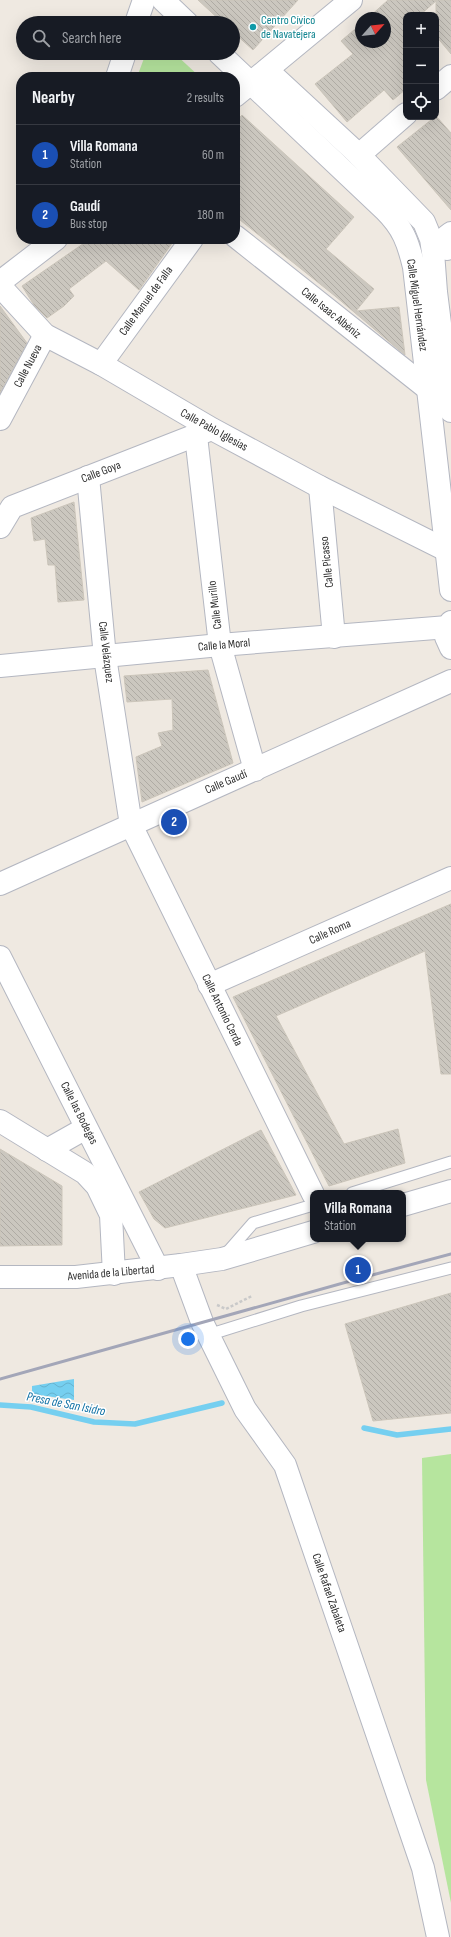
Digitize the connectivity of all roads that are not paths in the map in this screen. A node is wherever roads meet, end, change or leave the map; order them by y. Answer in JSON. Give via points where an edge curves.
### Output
{"nodes":[{"id":1,"x":144,"y":0,"type":"edge"},
{"id":2,"x":163,"y":0,"type":"edge"},
{"id":3,"x":351,"y":0,"type":"edge"},
{"id":4,"x":138,"y":16,"type":"edge"},
{"id":5,"x":180,"y":16,"type":"edge"},
{"id":6,"x":122,"y":60,"type":"edge"},
{"id":7,"x":227,"y":60,"type":"edge"},
{"id":8,"x":118,"y":72,"type":"edge"},
{"id":9,"x":240,"y":72,"type":"edge"},
{"id":10,"x":240,"y":72,"type":"edge"},
{"id":11,"x":451,"y":76,"type":"edge"},
{"id":12,"x":251,"y":83,"type":"edge"},
{"id":13,"x":439,"y":86,"type":"edge"},
{"id":14,"x":403,"y":117,"type":"edge"},
{"id":15,"x":359,"y":155,"type":"junction"},
{"id":16,"x":240,"y":240,"type":"edge"},
{"id":17,"x":49,"y":244,"type":"edge"},
{"id":18,"x":188,"y":244,"type":"edge"},
{"id":19,"x":445,"y":246,"type":"edge"},
{"id":20,"x":0,"y":282,"type":"edge"},
{"id":21,"x":0,"y":286,"type":"edge"},
{"id":22,"x":45,"y":335,"type":"junction"},
{"id":23,"x":101,"y":364,"type":"junction"},
{"id":24,"x":428,"y":389,"type":"junction"},
{"id":25,"x":451,"y":411,"type":"edge"},
{"id":26,"x":0,"y":419,"type":"edge"},
{"id":27,"x":204,"y":432,"type":"junction"},
{"id":28,"x":88,"y":477,"type":"junction"},
{"id":29,"x":320,"y":487,"type":"junction"},
{"id":30,"x":0,"y":527,"type":"edge"},
{"id":31,"x":446,"y":550,"type":"junction"},
{"id":32,"x":451,"y":590,"type":"edge"},
{"id":33,"x":450,"y":632,"type":"edge"},
{"id":34,"x":334,"y":637,"type":"junction"},
{"id":35,"x":220,"y":645,"type":"junction"},
{"id":36,"x":105,"y":658,"type":"junction"},
{"id":37,"x":0,"y":666,"type":"edge"},
{"id":38,"x":451,"y":681,"type":"edge"},
{"id":39,"x":255,"y":770,"type":"junction"},
{"id":40,"x":131,"y":826,"type":"junction"},
{"id":41,"x":451,"y":878,"type":"edge"},
{"id":42,"x":0,"y":884,"type":"edge"},
{"id":43,"x":0,"y":957,"type":"edge"},
{"id":44,"x":209,"y":985,"type":"junction"},
{"id":45,"x":0,"y":1121,"type":"edge"},
{"id":46,"x":86,"y":1128,"type":"junction"},
{"id":47,"x":47,"y":1150,"type":"junction"},
{"id":48,"x":451,"y":1162,"type":"edge"},
{"id":49,"x":86,"y":1173,"type":"junction"},
{"id":50,"x":311,"y":1190,"type":"edge"},
{"id":51,"x":362,"y":1190,"type":"edge"},
{"id":52,"x":118,"y":1191,"type":"junction"},
{"id":53,"x":451,"y":1191,"type":"edge"},
{"id":54,"x":406,"y":1204,"type":"edge"},
{"id":55,"x":310,"y":1206,"type":"edge"},
{"id":56,"x":310,"y":1233,"type":"edge"},
{"id":57,"x":222,"y":1259,"type":"junction"},
{"id":58,"x":181,"y":1265,"type":"junction"},
{"id":59,"x":451,"y":1268,"type":"edge"},
{"id":60,"x":158,"y":1269,"type":"junction"},
{"id":61,"x":114,"y":1274,"type":"junction"},
{"id":62,"x":0,"y":1277,"type":"edge"},
{"id":63,"x":208,"y":1335,"type":"junction"},
{"id":64,"x":438,"y":1937,"type":"edge"}],
"edges":[{"from":1,"to":4,"type":"street"},
{"from":2,"to":5,"type":"street"},
{"from":3,"to":12,"type":"street"},
{"from":6,"to":8,"type":"street"},
{"from":7,"to":10,"type":"street"},
{"from":9,"to":12,"type":"street"},
{"from":11,"to":13,"type":"street"},
{"from":12,"to":15,"type":"street","name":"Calle Miguel Hernández"},
{"from":12,"to":24,"type":"street","name":"Calle Miguel Hernández","via":[[398,223],[408,242],[414,267]]},
{"from":14,"to":15,"type":"street"},
{"from":15,"to":19,"type":"street","name":"Calle Miguel Hernández","via":[[424,222],[431,239]]},
{"from":16,"to":24,"type":"street","name":"Calle Isaac Albéniz"},
{"from":17,"to":20,"type":"street"},
{"from":18,"to":23,"type":"street","name":"Calle Manuel de Falla"},
{"from":19,"to":25,"type":"street","name":"Calle Miguel Hernández","via":[[436,292]]},
{"from":21,"to":22,"type":"street","name":"Calle Pablo Iglesias"},
{"from":22,"to":23,"type":"street","name":"Calle Pablo Iglesias"},
{"from":22,"to":26,"type":"street","name":"Calle Nueva"},
{"from":23,"to":27,"type":"street","name":"Calle Pablo Iglesias"},
{"from":24,"to":31,"type":"street","name":"Calle Miguel Hernández"},
{"from":27,"to":28,"type":"street","name":"Calle Goya"},
{"from":27,"to":29,"type":"street","name":"Calle Pablo Iglesias"},
{"from":27,"to":35,"type":"street","name":"Calle Murillo"},
{"from":28,"to":30,"type":"street","name":"Calle Goya","via":[[12,507]]},
{"from":28,"to":36,"type":"street","name":"Calle Velázquez"},
{"from":29,"to":31,"type":"street","name":"Calle Pablo Iglesias"},
{"from":29,"to":34,"type":"street","name":"Calle Picasso"},
{"from":31,"to":32,"type":"street","name":"Calle Miguel Hernández"},
{"from":33,"to":34,"type":"street","name":"Calle la Moral"},
{"from":34,"to":35,"type":"street","name":"Calle la Moral"},
{"from":35,"to":36,"type":"street","name":"Calle la Moral"},
{"from":35,"to":39,"type":"street","name":"Calle Murillo"},
{"from":36,"to":37,"type":"street","name":"Calle la Moral"},
{"from":36,"to":40,"type":"street","name":"Calle Velázquez"},
{"from":38,"to":39,"type":"street","name":"Calle Gaudí"},
{"from":39,"to":40,"type":"street","name":"Calle Gaudí","via":[[185,799]]},
{"from":40,"to":42,"type":"street","name":"Calle Gaudí"},
{"from":40,"to":44,"type":"street","name":"Calle Antonio Cerda"},
{"from":41,"to":44,"type":"street","name":"Calle Roma"},
{"from":43,"to":46,"type":"street","name":"Calle las Bodegas"},
{"from":44,"to":50,"type":"street","name":"Calle Antonio Cerda"},
{"from":45,"to":47,"type":"street"},
{"from":46,"to":47,"type":"street"},
{"from":46,"to":52,"type":"street","name":"Calle las Bodegas"},
{"from":47,"to":49,"type":"street"},
{"from":48,"to":51,"type":"lane"},
{"from":49,"to":52,"type":"street"},
{"from":49,"to":61,"type":"street","via":[[97,1186],[111,1215]]},
{"from":52,"to":60,"type":"street","name":"Calle las Bodegas"},
{"from":53,"to":54,"type":"street"},
{"from":55,"to":57,"type":"lane","via":[[253,1223]]},
{"from":56,"to":57,"type":"street","name":"Avenida de la Libertad"},
{"from":57,"to":58,"type":"street","name":"Avenida de la Libertad"},
{"from":58,"to":60,"type":"street","name":"Avenida de la Libertad"},
{"from":58,"to":63,"type":"street","name":"Calle Rafael Zabaleta"},
{"from":59,"to":63,"type":"lane","via":[[301,1306]]},
{"from":60,"to":61,"type":"street","name":"Avenida de la Libertad"},
{"from":61,"to":62,"type":"street","name":"Avenida de la Libertad","via":[[76,1278]]},
{"from":63,"to":64,"type":"street","name":"Calle Rafael Zabaleta","via":[[245,1409],[285,1465],[423,1868]]}]}
